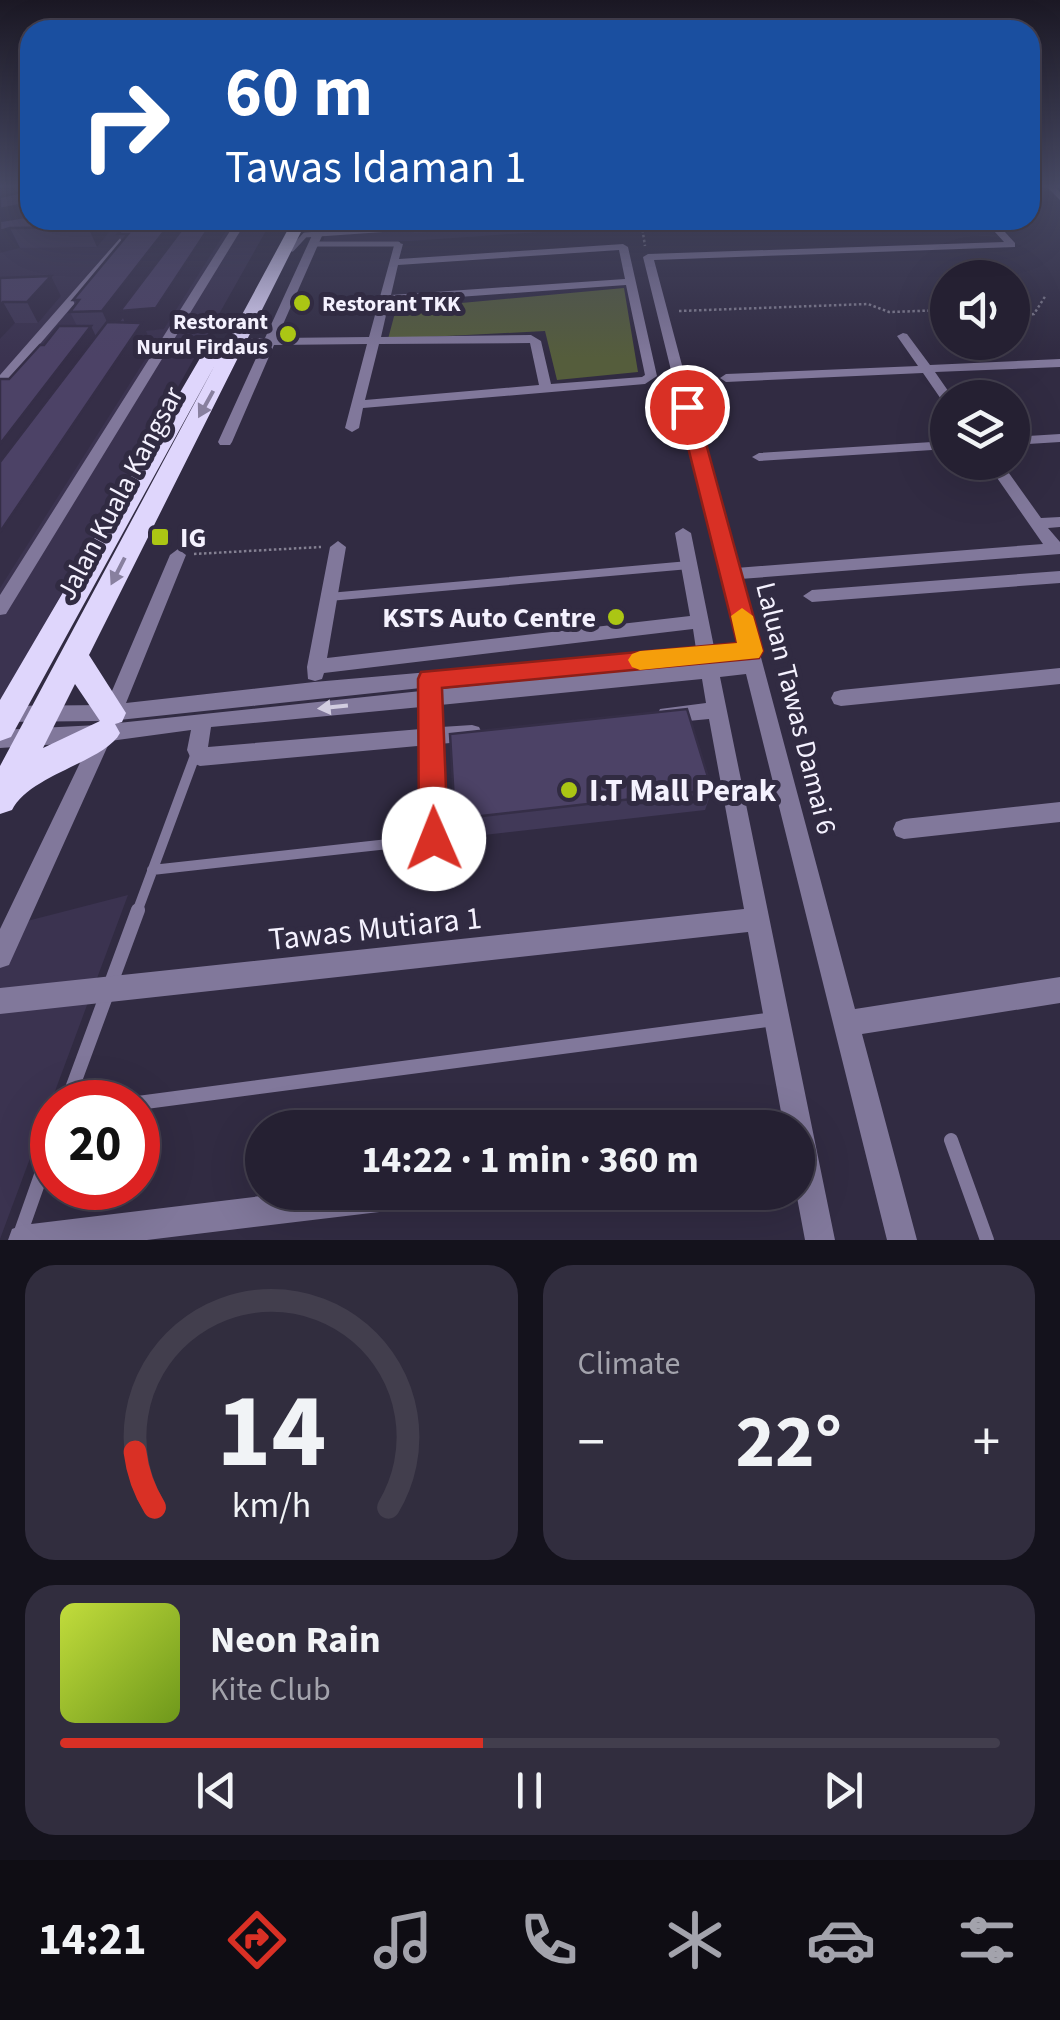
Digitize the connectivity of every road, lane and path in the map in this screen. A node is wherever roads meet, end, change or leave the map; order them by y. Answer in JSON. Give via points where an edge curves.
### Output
{"nodes":[{"id":1,"x":122,"y":243,"type":"edge"},
{"id":2,"x":228,"y":243,"type":"edge"},
{"id":3,"x":273,"y":243,"type":"edge"},
{"id":4,"x":290,"y":243,"type":"edge"},
{"id":5,"x":294,"y":243,"type":"edge"},
{"id":6,"x":316,"y":243,"type":"edge"},
{"id":7,"x":390,"y":243,"type":"edge"},
{"id":8,"x":645,"y":243,"type":"edge"},
{"id":9,"x":672,"y":243,"type":"edge"},
{"id":10,"x":1010,"y":243,"type":"edge"},
{"id":11,"x":398,"y":244,"type":"joint"},
{"id":12,"x":283,"y":255,"type":"junction"},
{"id":13,"x":677,"y":256,"type":"junction"},
{"id":14,"x":648,"y":257,"type":"junction"},
{"id":15,"x":393,"y":262,"type":"junction"},
{"id":16,"x":630,"y":282,"type":"junction"},
{"id":17,"x":1046,"y":296,"type":"dead end"},
{"id":18,"x":384,"y":298,"type":"junction"},
{"id":19,"x":930,"y":311,"type":"edge"},
{"id":20,"x":662,"y":312,"type":"junction"},
{"id":21,"x":1030,"y":317,"type":"edge"},
{"id":22,"x":903,"y":336,"type":"dead end"},
{"id":23,"x":150,"y":339,"type":"dead end"},
{"id":24,"x":167,"y":339,"type":"junction"},
{"id":25,"x":36,"y":341,"type":"junction"},
{"id":26,"x":56,"y":341,"type":"edge"},
{"id":27,"x":240,"y":342,"type":"junction"},
{"id":28,"x":272,"y":342,"type":"junction"},
{"id":29,"x":373,"y":343,"type":"junction"},
{"id":30,"x":1060,"y":363,"type":"edge"},
{"id":31,"x":926,"y":368,"type":"junction"},
{"id":32,"x":726,"y":378,"type":"dead end"},
{"id":33,"x":935,"y":380,"type":"edge"},
{"id":34,"x":0,"y":383,"type":"edge"},
{"id":35,"x":546,"y":388,"type":"junction"},
{"id":36,"x":358,"y":406,"type":"junction"},
{"id":37,"x":352,"y":428,"type":"dead end"},
{"id":38,"x":1060,"y":438,"type":"edge"},
{"id":39,"x":1030,"y":440,"type":"edge"},
{"id":40,"x":225,"y":442,"type":"dead end"},
{"id":41,"x":930,"y":446,"type":"edge"},
{"id":42,"x":759,"y":456,"type":"dead end"},
{"id":43,"x":1005,"y":480,"type":"edge"},
{"id":44,"x":1060,"y":522,"type":"edge"},
{"id":45,"x":1036,"y":524,"type":"junction"},
{"id":46,"x":683,"y":533,"type":"dead end"},
{"id":47,"x":338,"y":546,"type":"joint"},
{"id":48,"x":1057,"y":548,"type":"edge"},
{"id":49,"x":178,"y":555,"type":"joint"},
{"id":50,"x":689,"y":565,"type":"junction"},
{"id":51,"x":732,"y":574,"type":"junction"},
{"id":52,"x":1060,"y":577,"type":"edge"},
{"id":53,"x":812,"y":596,"type":"dead end"},
{"id":54,"x":329,"y":597,"type":"junction"},
{"id":55,"x":0,"y":609,"type":"edge"},
{"id":56,"x":700,"y":621,"type":"junction"},
{"id":57,"x":74,"y":654,"type":"junction"},
{"id":58,"x":752,"y":659,"type":"junction"},
{"id":59,"x":706,"y":662,"type":"junction"},
{"id":60,"x":316,"y":666,"type":"junction"},
{"id":61,"x":1060,"y":676,"type":"edge"},
{"id":62,"x":430,"y":688,"type":"junction"},
{"id":63,"x":314,"y":690,"type":"junction"},
{"id":64,"x":841,"y":698,"type":"dead end"},
{"id":65,"x":716,"y":710,"type":"junction"},
{"id":66,"x":13,"y":716,"type":"edge"},
{"id":67,"x":640,"y":717,"type":"edge"},
{"id":68,"x":203,"y":720,"type":"junction"},
{"id":69,"x":108,"y":723,"type":"junction"},
{"id":70,"x":488,"y":731,"type":"edge"},
{"id":71,"x":431,"y":736,"type":"junction"},
{"id":72,"x":197,"y":750,"type":"junction"},
{"id":73,"x":2,"y":795,"type":"edge"},
{"id":74,"x":1060,"y":812,"type":"edge"},
{"id":75,"x":904,"y":829,"type":"dead end"},
{"id":76,"x":152,"y":870,"type":"junction"},
{"id":77,"x":757,"y":919,"type":"junction"},
{"id":78,"x":0,"y":956,"type":"edge"},
{"id":79,"x":108,"y":989,"type":"junction"},
{"id":80,"x":1060,"y":990,"type":"edge"},
{"id":81,"x":0,"y":1000,"type":"edge"},
{"id":82,"x":776,"y":1018,"type":"junction"},
{"id":83,"x":848,"y":1023,"type":"junction"},
{"id":84,"x":75,"y":1080,"type":"edge"},
{"id":85,"x":160,"y":1099,"type":"edge"},
{"id":86,"x":793,"y":1110,"type":"edge"},
{"id":87,"x":951,"y":1140,"type":"dead end"},
{"id":88,"x":31,"y":1210,"type":"edge"},
{"id":89,"x":271,"y":1210,"type":"edge"},
{"id":90,"x":814,"y":1210,"type":"edge"},
{"id":91,"x":21,"y":1240,"type":"edge"},
{"id":92,"x":820,"y":1240,"type":"edge"},
{"id":93,"x":902,"y":1240,"type":"edge"},
{"id":94,"x":988,"y":1240,"type":"edge"}],
"edges":[{"from":1,"to":25,"type":"street"},
{"from":2,"to":24,"type":"street"},
{"from":3,"to":66,"type":"highway","name":"Jalan Kuala Kangsar"},
{"from":4,"to":12,"type":"highway","name":"Jalan Kuala Kangsar"},
{"from":5,"to":12,"type":"lane"},
{"from":6,"to":28,"type":"street"},
{"from":7,"to":11,"type":"lane"},
{"from":8,"to":14,"type":"path"},
{"from":9,"to":13,"type":"street"},
{"from":10,"to":13,"type":"street"},
{"from":11,"to":15,"type":"street"},
{"from":12,"to":27,"type":"highway","name":"Jalan Kuala Kangsar"},
{"from":13,"to":14,"type":"street"},
{"from":14,"to":20,"type":"street","name":"Laluan Tawas Damai 6"},
{"from":15,"to":16,"type":"street","via":[[620,246]]},
{"from":15,"to":18,"type":"street"},
{"from":16,"to":18,"type":"street"},
{"from":16,"to":35,"type":"street","via":[[649,378]]},
{"from":17,"to":21,"type":"path"},
{"from":18,"to":29,"type":"street"},
{"from":19,"to":20,"type":"path","via":[[889,312],[868,304]]},
{"from":20,"to":51,"type":"street","name":"Laluan Tawas Damai 6"},
{"from":22,"to":31,"type":"street"},
{"from":23,"to":24,"type":"street"},
{"from":24,"to":55,"type":"street"},
{"from":25,"to":26,"type":"street"},
{"from":25,"to":34,"type":"street"},
{"from":27,"to":28,"type":"street"},
{"from":27,"to":57,"type":"highway","name":"Jalan Kuala Kangsar","one_way":true},
{"from":28,"to":29,"type":"street"},
{"from":28,"to":40,"type":"street"},
{"from":29,"to":35,"type":"street","via":[[531,339]]},
{"from":29,"to":36,"type":"street"},
{"from":30,"to":31,"type":"street"},
{"from":31,"to":32,"type":"street"},
{"from":31,"to":33,"type":"street"},
{"from":35,"to":36,"type":"street"},
{"from":36,"to":37,"type":"street"},
{"from":38,"to":39,"type":"street"},
{"from":41,"to":42,"type":"street"},
{"from":43,"to":45,"type":"street"},
{"from":44,"to":45,"type":"street"},
{"from":45,"to":48,"type":"street"},
{"from":46,"to":50,"type":"street"},
{"from":47,"to":49,"type":"path"},
{"from":47,"to":54,"type":"street"},
{"from":48,"to":51,"type":"street"},
{"from":49,"to":69,"type":"street"},
{"from":50,"to":54,"type":"lane"},
{"from":50,"to":56,"type":"street"},
{"from":51,"to":58,"type":"street","name":"Laluan Tawas Damai 6"},
{"from":52,"to":53,"type":"street"},
{"from":54,"to":60,"type":"street"},
{"from":56,"to":59,"type":"street"},
{"from":56,"to":60,"type":"street"},
{"from":57,"to":66,"type":"highway","name":"Jalan Kuala Kangsar"},
{"from":57,"to":69,"type":"highway"},
{"from":58,"to":59,"type":"street"},
{"from":58,"to":83,"type":"street","name":"Laluan Tawas Damai 6"},
{"from":59,"to":62,"type":"street"},
{"from":59,"to":65,"type":"street"},
{"from":60,"to":63,"type":"street"},
{"from":61,"to":64,"type":"street"},
{"from":62,"to":63,"type":"street"},
{"from":62,"to":68,"type":"street","one_way":true},
{"from":62,"to":71,"type":"street"},
{"from":63,"to":69,"type":"street"},
{"from":65,"to":67,"type":"street"},
{"from":65,"to":77,"type":"street"},
{"from":66,"to":69,"type":"street"},
{"from":66,"to":73,"type":"highway","name":"Jalan Kuala Kangsar"},
{"from":68,"to":69,"type":"street"},
{"from":68,"to":72,"type":"street"},
{"from":69,"to":73,"type":"highway"},
{"from":69,"to":78,"type":"street"},
{"from":70,"to":71,"type":"street"},
{"from":71,"to":72,"type":"street","via":[[200,758]]},
{"from":71,"to":76,"type":"lane","via":[[434,839]]},
{"from":72,"to":76,"type":"lane"},
{"from":74,"to":75,"type":"street"},
{"from":76,"to":79,"type":"lane"},
{"from":77,"to":79,"type":"street","name":"Tawas Mutiara 1"},
{"from":77,"to":82,"type":"street"},
{"from":79,"to":81,"type":"street","name":"Tawas Mutiara 1"},
{"from":79,"to":84,"type":"lane"},
{"from":80,"to":83,"type":"street"},
{"from":82,"to":85,"type":"lane"},
{"from":82,"to":86,"type":"street"},
{"from":83,"to":93,"type":"street","name":"Laluan Tawas Damai 6"},
{"from":87,"to":94,"type":"lane"},
{"from":88,"to":91,"type":"lane"},
{"from":89,"to":91,"type":"street"},
{"from":90,"to":92,"type":"street"}]}
